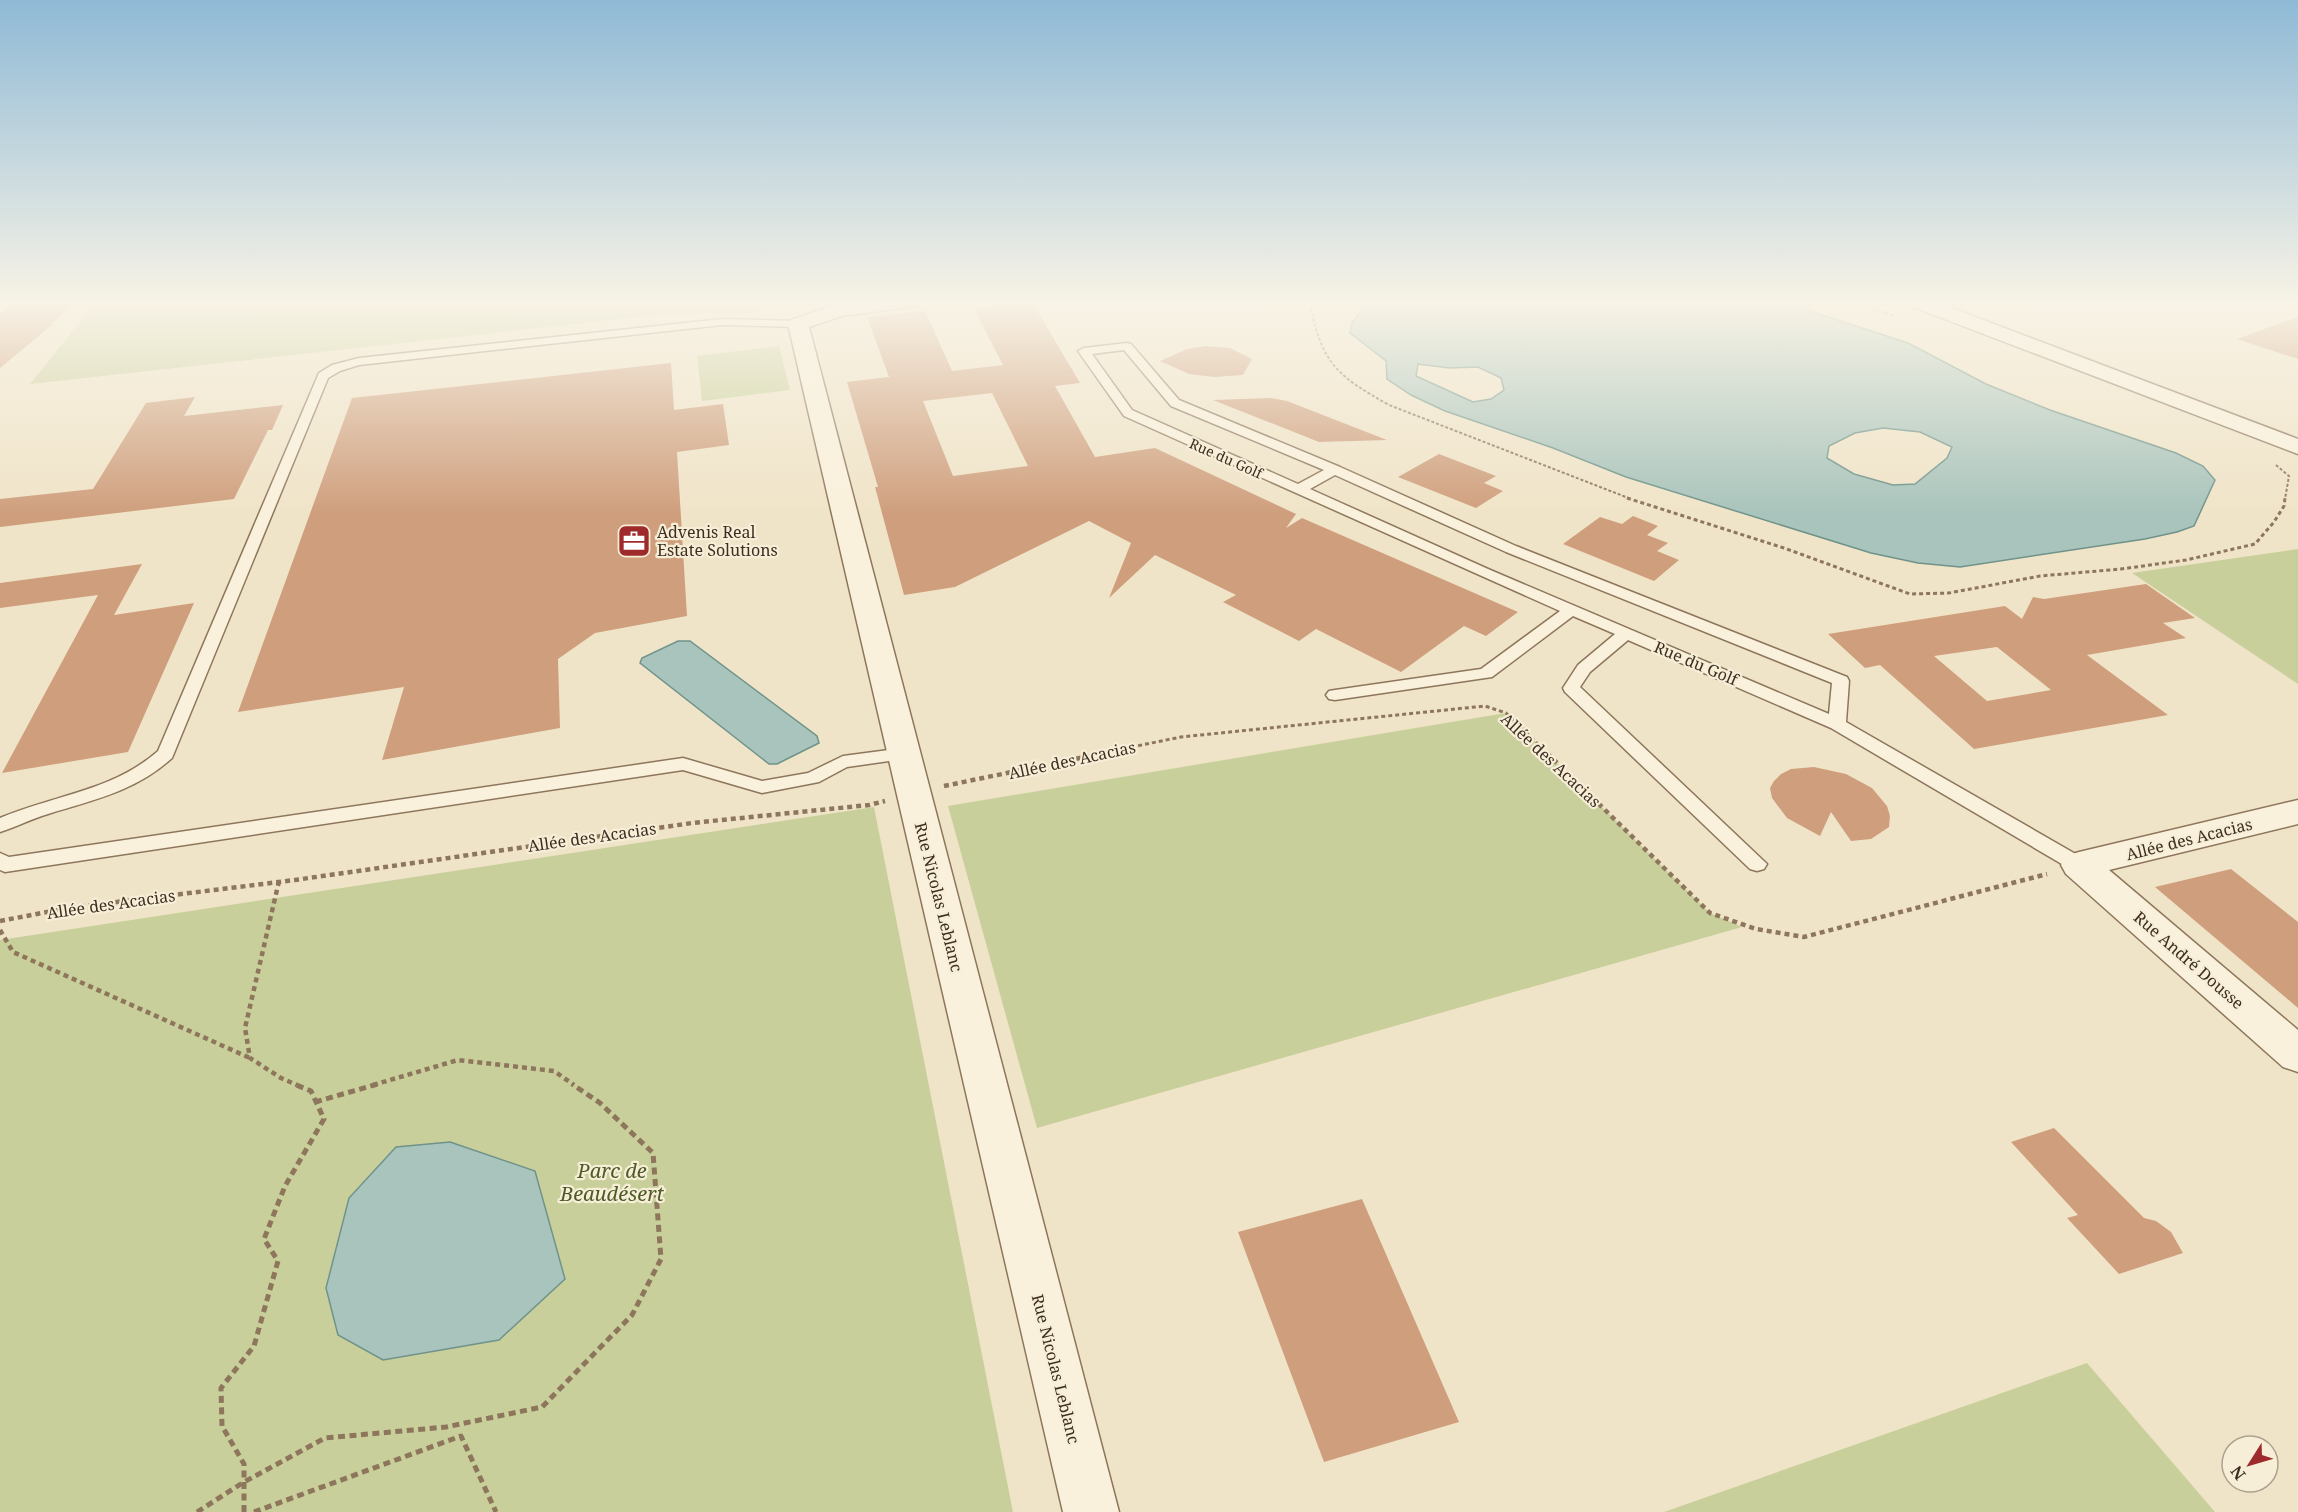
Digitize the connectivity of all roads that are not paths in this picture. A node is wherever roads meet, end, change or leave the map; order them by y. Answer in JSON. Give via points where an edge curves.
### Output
{"nodes":[{"id":1,"x":329,"y":372,"type":"edge"},
{"id":2,"x":810,"y":372,"type":"edge"},
{"id":3,"x":1099,"y":372,"type":"edge"},
{"id":4,"x":1149,"y":372,"type":"edge"},
{"id":5,"x":2100,"y":372,"type":"edge"},
{"id":6,"x":1188,"y":408,"type":"junction"},
{"id":7,"x":1154,"y":426,"type":"junction"},
{"id":8,"x":2298,"y":447,"type":"edge"},
{"id":9,"x":1335,"y":470,"type":"junction"},
{"id":10,"x":1298,"y":490,"type":"junction"},
{"id":11,"x":1571,"y":610,"type":"junction"},
{"id":12,"x":1626,"y":633,"type":"junction"},
{"id":13,"x":1335,"y":695,"type":"dead end"},
{"id":14,"x":1837,"y":723,"type":"junction"},
{"id":15,"x":904,"y":754,"type":"junction"},
{"id":16,"x":2298,"y":812,"type":"edge"},
{"id":17,"x":0,"y":825,"type":"edge"},
{"id":18,"x":0,"y":860,"type":"edge"},
{"id":19,"x":1757,"y":864,"type":"dead end"},
{"id":20,"x":2068,"y":868,"type":"junction"},
{"id":21,"x":2298,"y":1055,"type":"edge"},
{"id":22,"x":1091,"y":1512,"type":"edge"}],
"edges":[{"from":1,"to":17,"type":"lane","via":[[323,376],[166,754],[155,766],[123,783],[19,815]]},
{"from":2,"to":15,"type":"street","name":"Rue Nicolas Leblanc"},
{"from":3,"to":7,"type":"lane","name":"Rue du Golf","via":[[1128,413]]},
{"from":4,"to":6,"type":"lane","name":"Rue du Golf","via":[[1175,403]]},
{"from":5,"to":8,"type":"street"},
{"from":6,"to":7,"type":"lane"},
{"from":6,"to":9,"type":"lane"},
{"from":7,"to":10,"type":"lane","name":"Rue du Golf"},
{"from":9,"to":10,"type":"lane"},
{"from":9,"to":14,"type":"lane","via":[[1511,549],[1841,681]]},
{"from":10,"to":11,"type":"lane","name":"Rue du Golf"},
{"from":11,"to":12,"type":"lane","name":"Rue du Golf"},
{"from":11,"to":13,"type":"lane","via":[[1486,673]]},
{"from":12,"to":14,"type":"lane","name":"Rue du Golf"},
{"from":12,"to":19,"type":"lane","via":[[1584,669],[1571,688]]},
{"from":14,"to":20,"type":"lane","name":"Rue du Golf"},
{"from":15,"to":18,"type":"lane","via":[[843,762],[813,778],[762,787],[683,764],[17,864],[5,865]]},
{"from":15,"to":22,"type":"street","name":"Rue Nicolas Leblanc"},
{"from":16,"to":20,"type":"street","name":"Allée des Acacias"},
{"from":20,"to":21,"type":"street","name":"Rue André Dousse"}]}
